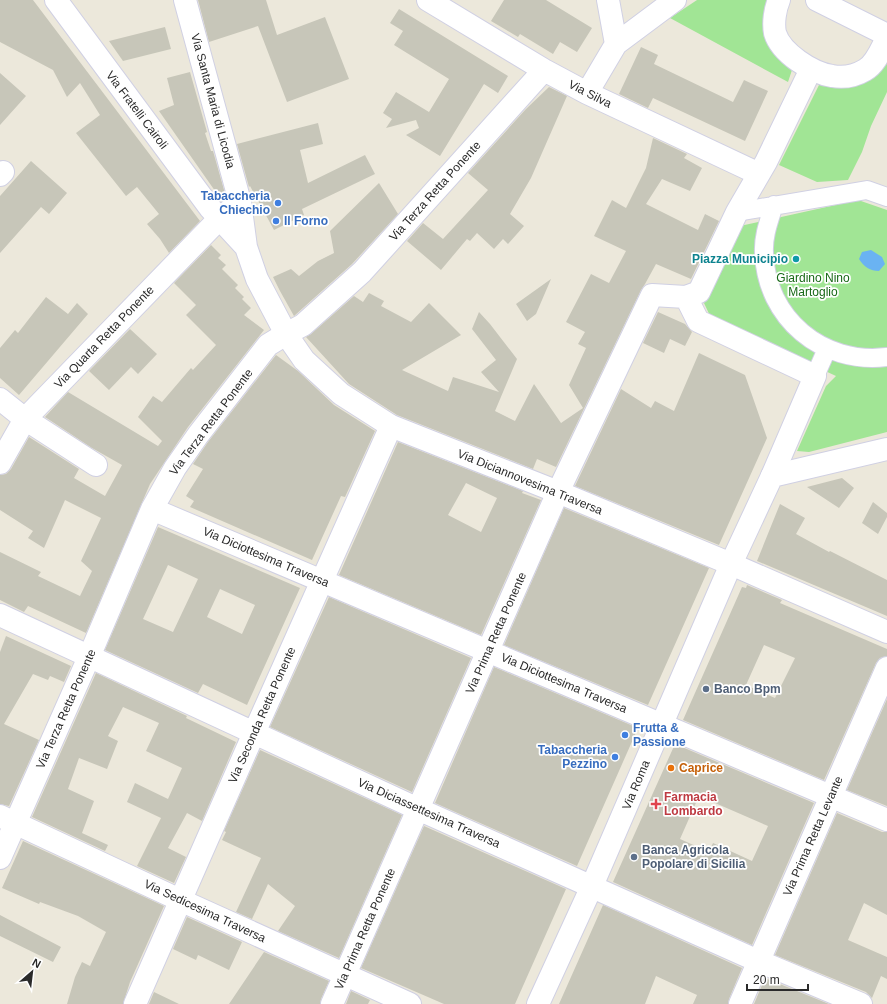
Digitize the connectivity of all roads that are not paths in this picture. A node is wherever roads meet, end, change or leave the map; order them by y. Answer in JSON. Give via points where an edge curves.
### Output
{"nodes":[{"id":1,"x":56,"y":0,"type":"edge"},
{"id":2,"x":185,"y":0,"type":"edge"},
{"id":3,"x":428,"y":0,"type":"edge"},
{"id":4,"x":608,"y":0,"type":"edge"},
{"id":5,"x":675,"y":0,"type":"edge"},
{"id":6,"x":779,"y":0,"type":"edge"},
{"id":7,"x":817,"y":0,"type":"edge"},
{"id":8,"x":887,"y":37,"type":"edge"},
{"id":9,"x":616,"y":44,"type":"junction"},
{"id":10,"x":811,"y":69,"type":"junction"},
{"id":11,"x":544,"y":70,"type":"junction"},
{"id":12,"x":587,"y":93,"type":"junction"},
{"id":13,"x":758,"y":174,"type":"junction"},
{"id":14,"x":887,"y":197,"type":"edge"},
{"id":15,"x":240,"y":202,"type":"junction"},
{"id":16,"x":774,"y":205,"type":"junction"},
{"id":17,"x":737,"y":212,"type":"junction"},
{"id":18,"x":219,"y":218,"type":"junction"},
{"id":19,"x":246,"y":248,"type":"junction"},
{"id":20,"x":686,"y":297,"type":"junction"},
{"id":21,"x":286,"y":334,"type":"junction"},
{"id":22,"x":827,"y":349,"type":"junction"},
{"id":23,"x":887,"y":357,"type":"edge"},
{"id":24,"x":815,"y":376,"type":"junction"},
{"id":25,"x":0,"y":399,"type":"edge"},
{"id":26,"x":25,"y":419,"type":"junction"},
{"id":27,"x":391,"y":426,"type":"junction"},
{"id":28,"x":887,"y":449,"type":"edge"},
{"id":29,"x":0,"y":463,"type":"edge"},
{"id":30,"x":96,"y":466,"type":"dead end"},
{"id":31,"x":772,"y":476,"type":"junction"},
{"id":32,"x":558,"y":492,"type":"junction"},
{"id":33,"x":152,"y":509,"type":"junction"},
{"id":34,"x":731,"y":564,"type":"junction"},
{"id":35,"x":322,"y":580,"type":"junction"},
{"id":36,"x":0,"y":615,"type":"edge"},
{"id":37,"x":887,"y":632,"type":"edge"},
{"id":38,"x":488,"y":651,"type":"junction"},
{"id":39,"x":89,"y":657,"type":"junction"},
{"id":40,"x":887,"y":668,"type":"edge"},
{"id":41,"x":662,"y":725,"type":"junction"},
{"id":42,"x":254,"y":733,"type":"junction"},
{"id":43,"x":831,"y":796,"type":"junction"},
{"id":44,"x":418,"y":809,"type":"junction"},
{"id":45,"x":8,"y":819,"type":"edge"},
{"id":46,"x":887,"y":820,"type":"edge"},
{"id":47,"x":0,"y":858,"type":"edge"},
{"id":48,"x":592,"y":886,"type":"junction"},
{"id":49,"x":180,"y":900,"type":"junction"},
{"id":50,"x":758,"y":961,"type":"junction"},
{"id":51,"x":345,"y":975,"type":"junction"},
{"id":52,"x":135,"y":1004,"type":"edge"},
{"id":53,"x":332,"y":1004,"type":"edge"},
{"id":54,"x":410,"y":1004,"type":"edge"},
{"id":55,"x":538,"y":1004,"type":"edge"},
{"id":56,"x":740,"y":1004,"type":"edge"},
{"id":57,"x":861,"y":1004,"type":"edge"}],
"edges":[{"from":1,"to":18,"type":"street","name":"Via Fratelli Cairoli"},
{"from":2,"to":15,"type":"street","name":"Via Santa Maria di Licodia"},
{"from":3,"to":11,"type":"street","name":"Via Silva"},
{"from":4,"to":9,"type":"street"},
{"from":5,"to":9,"type":"street"},
{"from":6,"to":10,"type":"street","via":[[775,15],[775,33],[796,60]]},
{"from":7,"to":8,"type":"street"},
{"from":8,"to":10,"type":"street","via":[[876,59],[866,70],[852,76],[832,76]]},
{"from":9,"to":12,"type":"street"},
{"from":10,"to":13,"type":"street"},
{"from":11,"to":12,"type":"street","name":"Via Silva"},
{"from":11,"to":21,"type":"street","name":"Via Terza Retta Ponente","via":[[362,272],[303,325]]},
{"from":12,"to":13,"type":"street","name":"Via Silva"},
{"from":13,"to":17,"type":"street"},
{"from":14,"to":16,"type":"street","via":[[867,190]]},
{"from":15,"to":18,"type":"street","name":"Via Quarta Retta Ponente"},
{"from":15,"to":19,"type":"street","name":"Via Santa Maria di Licodia"},
{"from":16,"to":17,"type":"street"},
{"from":16,"to":22,"type":"street","via":[[766,228],[764,252],[767,276],[775,299],[788,320],[806,336]]},
{"from":17,"to":20,"type":"street","via":[[699,292]]},
{"from":18,"to":19,"type":"street","name":"Via Fratelli Cairoli"},
{"from":18,"to":26,"type":"street","name":"Via Quarta Retta Ponente"},
{"from":19,"to":21,"type":"street","name":"Via Diciannovesima Traversa","via":[[257,279]]},
{"from":20,"to":24,"type":"street","via":[[698,321]]},
{"from":20,"to":32,"type":"street","name":"Via Prima Retta Ponente","via":[[652,295]]},
{"from":21,"to":27,"type":"street","name":"Via Diciannovesima Traversa","via":[[304,360],[341,394]]},
{"from":21,"to":33,"type":"street","name":"Via Terza Retta Ponente","via":[[268,345],[198,435],[175,468]]},
{"from":22,"to":23,"type":"street","via":[[850,356],[873,359]]},
{"from":22,"to":24,"type":"street"},
{"from":24,"to":31,"type":"street","name":"Via Roma"},
{"from":25,"to":26,"type":"street"},
{"from":26,"to":29,"type":"street","name":"Via Quarta Retta Ponente"},
{"from":26,"to":30,"type":"street"},
{"from":27,"to":32,"type":"street","name":"Via Diciannovesima Traversa"},
{"from":27,"to":35,"type":"street","name":"Via Seconda Retta Ponente"},
{"from":28,"to":31,"type":"street"},
{"from":31,"to":34,"type":"street","name":"Via Roma"},
{"from":32,"to":34,"type":"street","name":"Via Diciannovesima Traversa"},
{"from":32,"to":38,"type":"street","name":"Via Prima Retta Ponente"},
{"from":33,"to":35,"type":"street","name":"Via Diciottesima Traversa"},
{"from":33,"to":39,"type":"street","name":"Via Terza Retta Ponente"},
{"from":34,"to":37,"type":"street","name":"Via Diciannovesima Traversa"},
{"from":34,"to":41,"type":"street","name":"Via Roma"},
{"from":35,"to":38,"type":"street","name":"Via Diciottesima Traversa"},
{"from":35,"to":42,"type":"street","name":"Via Seconda Retta Ponente"},
{"from":36,"to":39,"type":"street","name":"Via Diciassettesima Traversa"},
{"from":38,"to":41,"type":"street","name":"Via Diciottesima Traversa"},
{"from":38,"to":44,"type":"street","name":"Via Prima Retta Ponente"},
{"from":39,"to":42,"type":"street","name":"Via Diciassettesima Traversa"},
{"from":39,"to":45,"type":"street","name":"Via Terza Retta Ponente"},
{"from":40,"to":43,"type":"street","name":"Via Prima Retta Levante"},
{"from":41,"to":43,"type":"street","name":"Via Diciottesima Traversa"},
{"from":41,"to":48,"type":"street","name":"Via Roma"},
{"from":42,"to":44,"type":"street","name":"Via Diciassettesima Traversa"},
{"from":42,"to":49,"type":"street","name":"Via Seconda Retta Ponente"},
{"from":43,"to":46,"type":"street","name":"Via Diciottesima Traversa"},
{"from":43,"to":50,"type":"street","name":"Via Prima Retta Levante"},
{"from":44,"to":48,"type":"street","name":"Via Diciassettesima Traversa"},
{"from":44,"to":51,"type":"street","name":"Via Prima Retta Ponente"},
{"from":45,"to":47,"type":"street","name":"Via Terza Retta Ponente"},
{"from":45,"to":49,"type":"street","name":"Via Sedicesima Traversa"},
{"from":48,"to":50,"type":"street","name":"Via Diciassettesima Traversa"},
{"from":48,"to":55,"type":"street","name":"Via Roma"},
{"from":49,"to":51,"type":"street","name":"Via Sedicesima Traversa"},
{"from":49,"to":52,"type":"street","name":"Via Seconda Retta Ponente"},
{"from":50,"to":56,"type":"street","name":"Via Prima Retta Levante"},
{"from":50,"to":57,"type":"street","name":"Via Diciassettesima Traversa"},
{"from":51,"to":53,"type":"street","name":"Via Prima Retta Ponente"},
{"from":51,"to":54,"type":"street","name":"Via Sedicesima Traversa"}]}
